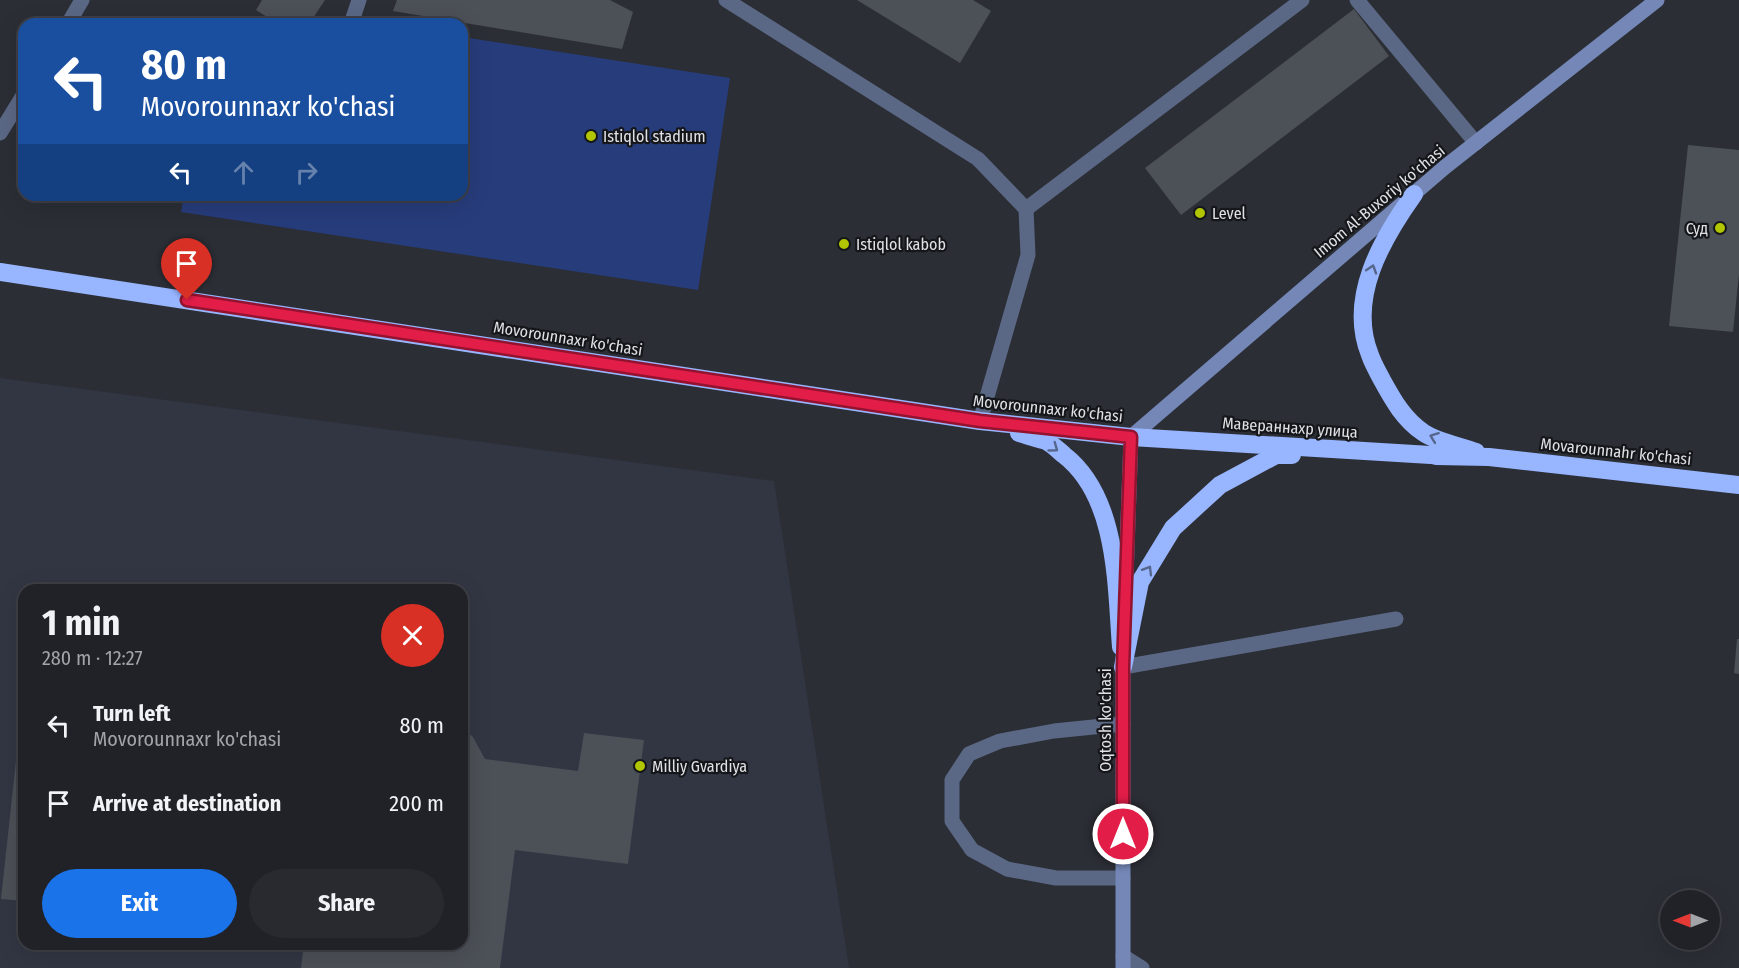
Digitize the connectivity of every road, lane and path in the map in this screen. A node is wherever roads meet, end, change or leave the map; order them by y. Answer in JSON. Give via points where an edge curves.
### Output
{"nodes":[{"id":1,"x":82,"y":0,"type":"edge"},
{"id":2,"x":359,"y":0,"type":"edge"},
{"id":3,"x":726,"y":0,"type":"edge"},
{"id":4,"x":1302,"y":0,"type":"edge"},
{"id":5,"x":1357,"y":0,"type":"edge"},
{"id":6,"x":1657,"y":0,"type":"edge"},
{"id":7,"x":72,"y":18,"type":"edge"},
{"id":8,"x":353,"y":18,"type":"edge"},
{"id":9,"x":18,"y":104,"type":"edge"},
{"id":10,"x":0,"y":133,"type":"edge"},
{"id":11,"x":1476,"y":143,"type":"junction"},
{"id":12,"x":1413,"y":194,"type":"junction"},
{"id":13,"x":1026,"y":209,"type":"junction"},
{"id":14,"x":0,"y":272,"type":"edge"},
{"id":15,"x":980,"y":421,"type":"junction"},
{"id":16,"x":1131,"y":437,"type":"junction"},
{"id":17,"x":1447,"y":456,"type":"junction"},
{"id":18,"x":1489,"y":457,"type":"junction"},
{"id":19,"x":1739,"y":485,"type":"edge"},
{"id":20,"x":1396,"y":619,"type":"dead end"},
{"id":21,"x":1123,"y":667,"type":"junction"},
{"id":22,"x":1123,"y":724,"type":"junction"},
{"id":23,"x":1123,"y":878,"type":"junction"},
{"id":24,"x":1123,"y":962,"type":"edge"},
{"id":25,"x":1142,"y":968,"type":"edge"}],
"edges":[{"from":1,"to":7,"type":"lane"},
{"from":2,"to":8,"type":"lane"},
{"from":3,"to":13,"type":"lane","via":[[978,159]]},
{"from":4,"to":13,"type":"lane"},
{"from":5,"to":11,"type":"lane"},
{"from":6,"to":11,"type":"main road","name":"Imom Al-Buxoriy ko'chasi"},
{"from":9,"to":10,"type":"lane"},
{"from":11,"to":12,"type":"main road","name":"Imom Al-Buxoriy ko'chasi"},
{"from":12,"to":16,"type":"main road","name":"Imom Al-Buxoriy ko'chasi"},
{"from":18,"to":12,"type":"highway","one_way":true,"via":[[1425,434],[1406,418],[1369,354],[1362,303],[1368,281],[1392,225]]},
{"from":13,"to":15,"type":"lane","via":[[1028,255]]},
{"from":14,"to":15,"type":"highway","name":"Movorounnaxr ko'chasi"},
{"from":15,"to":16,"type":"highway","name":"Movorounnaxr ko'chasi"},
{"from":15,"to":21,"type":"highway","one_way":true,"via":[[1047,442],[1074,463],[1093,487],[1108,531]]},
{"from":16,"to":17,"type":"highway","name":"Мавераннахр улица"},
{"from":16,"to":21,"type":"main road","name":"Oqtosh ko'chasi"},
{"from":17,"to":18,"type":"highway"},
{"from":21,"to":17,"type":"highway","one_way":true,"via":[[1140,582],[1173,528],[1220,484],[1276,455]]},
{"from":18,"to":19,"type":"highway","name":"Movarounnahr ko'chasi"},
{"from":20,"to":21,"type":"lane"},
{"from":21,"to":22,"type":"main road","name":"Oqtosh ko'chasi"},
{"from":22,"to":23,"type":"main road","name":"Oqtosh ko'chasi"},
{"from":22,"to":23,"type":"lane","via":[[1000,741],[969,754],[952,780],[952,821],[972,850],[1007,869],[1056,878]]},
{"from":23,"to":24,"type":"main road","name":"Oqtosh ko'chasi"},
{"from":24,"to":25,"type":"lane"}]}
